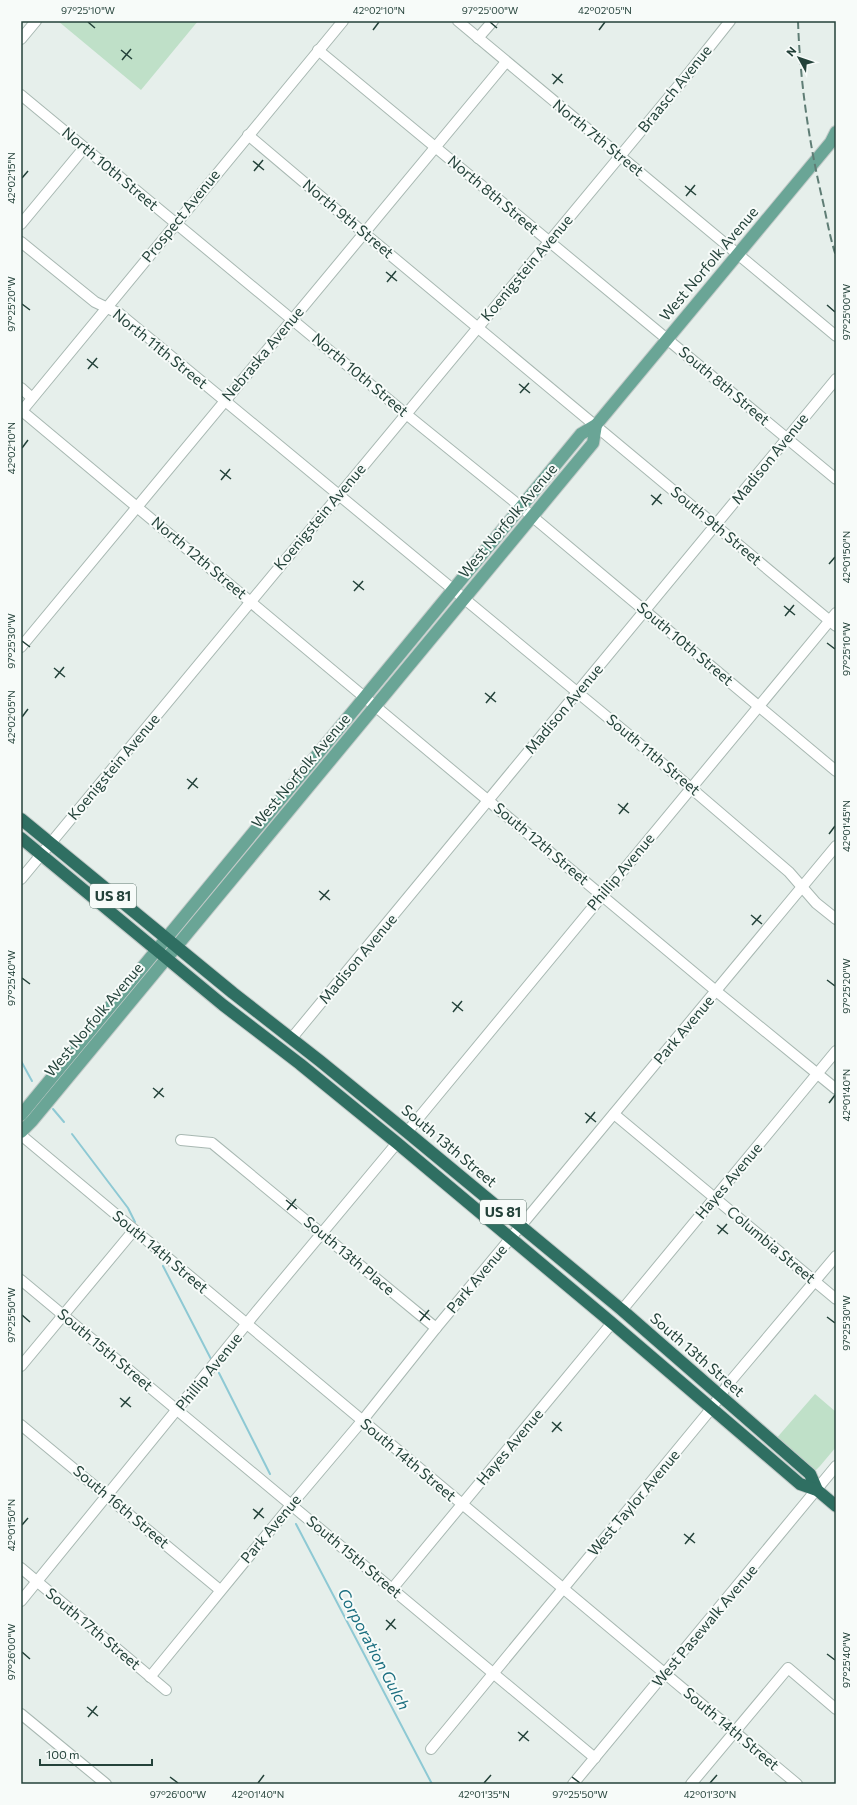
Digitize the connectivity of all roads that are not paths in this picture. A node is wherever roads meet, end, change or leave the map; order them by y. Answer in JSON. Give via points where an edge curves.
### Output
{"nodes":[{"id":1,"x":36,"y":21,"type":"edge"},
{"id":2,"x":343,"y":21,"type":"edge"},
{"id":3,"x":458,"y":21,"type":"edge"},
{"id":4,"x":493,"y":21,"type":"edge"},
{"id":5,"x":730,"y":21,"type":"edge"},
{"id":6,"x":478,"y":38,"type":"junction"},
{"id":7,"x":21,"y":39,"type":"edge"},
{"id":8,"x":318,"y":50,"type":"junction"},
{"id":9,"x":506,"y":62,"type":"junction"},
{"id":10,"x":21,"y":95,"type":"edge"},
{"id":11,"x":248,"y":135,"type":"junction"},
{"id":12,"x":835,"y":140,"type":"edge"},
{"id":13,"x":435,"y":147,"type":"junction"},
{"id":14,"x":84,"y":148,"type":"junction"},
{"id":15,"x":620,"y":156,"type":"junction"},
{"id":16,"x":175,"y":223,"type":"junction"},
{"id":17,"x":21,"y":224,"type":"edge"},
{"id":18,"x":364,"y":234,"type":"junction"},
{"id":19,"x":21,"y":242,"type":"edge"},
{"id":20,"x":549,"y":242,"type":"junction"},
{"id":21,"x":738,"y":254,"type":"junction"},
{"id":22,"x":108,"y":307,"type":"junction"},
{"id":23,"x":293,"y":319,"type":"junction"},
{"id":24,"x":478,"y":328,"type":"junction"},
{"id":25,"x":836,"y":336,"type":"edge"},
{"id":26,"x":668,"y":339,"type":"junction"},
{"id":27,"x":836,"y":379,"type":"edge"},
{"id":28,"x":21,"y":388,"type":"edge"},
{"id":29,"x":32,"y":398,"type":"junction"},
{"id":30,"x":224,"y":401,"type":"junction"},
{"id":31,"x":21,"y":412,"type":"edge"},
{"id":32,"x":406,"y":414,"type":"junction"},
{"id":33,"x":596,"y":425,"type":"junction"},
{"id":34,"x":786,"y":438,"type":"junction"},
{"id":35,"x":836,"y":479,"type":"edge"},
{"id":36,"x":339,"y":495,"type":"junction"},
{"id":37,"x":137,"y":507,"type":"junction"},
{"id":38,"x":521,"y":507,"type":"junction"},
{"id":39,"x":533,"y":517,"type":"junction"},
{"id":40,"x":715,"y":526,"type":"junction"},
{"id":41,"x":453,"y":589,"type":"junction"},
{"id":42,"x":464,"y":598,"type":"junction"},
{"id":43,"x":251,"y":601,"type":"junction"},
{"id":44,"x":645,"y":610,"type":"junction"},
{"id":45,"x":834,"y":620,"type":"edge"},
{"id":46,"x":21,"y":647,"type":"edge"},
{"id":47,"x":578,"y":693,"type":"junction"},
{"id":48,"x":364,"y":697,"type":"junction"},
{"id":49,"x":375,"y":706,"type":"junction"},
{"id":50,"x":758,"y":706,"type":"junction"},
{"id":51,"x":836,"y":772,"type":"edge"},
{"id":52,"x":691,"y":788,"type":"junction"},
{"id":53,"x":489,"y":800,"type":"junction"},
{"id":54,"x":21,"y":819,"type":"edge"},
{"id":55,"x":21,"y":838,"type":"edge"},
{"id":56,"x":51,"y":844,"type":"junction"},
{"id":57,"x":836,"y":846,"type":"edge"},
{"id":58,"x":42,"y":855,"type":"junction"},
{"id":59,"x":21,"y":879,"type":"edge"},
{"id":60,"x":802,"y":886,"type":"junction"},
{"id":61,"x":602,"y":894,"type":"junction"},
{"id":62,"x":836,"y":919,"type":"edge"},
{"id":63,"x":166,"y":939,"type":"junction"},
{"id":64,"x":176,"y":947,"type":"junction"},
{"id":65,"x":157,"y":950,"type":"junction"},
{"id":66,"x":167,"y":958,"type":"junction"},
{"id":67,"x":716,"y":991,"type":"junction"},
{"id":68,"x":292,"y":1039,"type":"junction"},
{"id":69,"x":836,"y":1052,"type":"edge"},
{"id":70,"x":817,"y":1074,"type":"junction"},
{"id":71,"x":836,"y":1089,"type":"edge"},
{"id":72,"x":614,"y":1114,"type":"junction"},
{"id":73,"x":21,"y":1115,"type":"edge"},
{"id":74,"x":407,"y":1132,"type":"junction"},
{"id":75,"x":21,"y":1134,"type":"edge"},
{"id":76,"x":181,"y":1140,"type":"dead end"},
{"id":77,"x":397,"y":1144,"type":"junction"},
{"id":78,"x":715,"y":1198,"type":"junction"},
{"id":79,"x":521,"y":1227,"type":"junction"},
{"id":80,"x":134,"y":1230,"type":"junction"},
{"id":81,"x":322,"y":1234,"type":"junction"},
{"id":82,"x":511,"y":1238,"type":"junction"},
{"id":83,"x":836,"y":1256,"type":"edge"},
{"id":84,"x":21,"y":1280,"type":"edge"},
{"id":85,"x":815,"y":1282,"type":"junction"},
{"id":86,"x":836,"y":1299,"type":"edge"},
{"id":87,"x":622,"y":1310,"type":"junction"},
{"id":88,"x":63,"y":1315,"type":"junction"},
{"id":89,"x":612,"y":1323,"type":"junction"},
{"id":90,"x":248,"y":1325,"type":"junction"},
{"id":91,"x":436,"y":1328,"type":"junction"},
{"id":92,"x":21,"y":1366,"type":"edge"},
{"id":93,"x":721,"y":1397,"type":"junction"},
{"id":94,"x":711,"y":1409,"type":"junction"},
{"id":95,"x":178,"y":1410,"type":"junction"},
{"id":96,"x":362,"y":1421,"type":"junction"},
{"id":97,"x":21,"y":1425,"type":"edge"},
{"id":98,"x":836,"y":1466,"type":"edge"},
{"id":99,"x":817,"y":1490,"type":"junction"},
{"id":100,"x":107,"y":1496,"type":"junction"},
{"id":101,"x":462,"y":1504,"type":"junction"},
{"id":102,"x":291,"y":1505,"type":"junction"},
{"id":103,"x":836,"y":1506,"type":"edge"},
{"id":104,"x":21,"y":1568,"type":"edge"},
{"id":105,"x":37,"y":1582,"type":"junction"},
{"id":106,"x":392,"y":1589,"type":"junction"},
{"id":107,"x":563,"y":1589,"type":"junction"},
{"id":108,"x":220,"y":1590,"type":"junction"},
{"id":109,"x":21,"y":1601,"type":"edge"},
{"id":110,"x":493,"y":1674,"type":"junction"},
{"id":111,"x":665,"y":1674,"type":"junction"},
{"id":112,"x":150,"y":1677,"type":"junction"},
{"id":113,"x":166,"y":1690,"type":"dead end"},
{"id":114,"x":836,"y":1709,"type":"edge"},
{"id":115,"x":21,"y":1714,"type":"edge"},
{"id":116,"x":735,"y":1733,"type":"junction"},
{"id":117,"x":431,"y":1749,"type":"dead end"},
{"id":118,"x":595,"y":1758,"type":"junction"},
{"id":119,"x":106,"y":1784,"type":"edge"},
{"id":120,"x":573,"y":1784,"type":"edge"},
{"id":121,"x":691,"y":1784,"type":"edge"},
{"id":122,"x":797,"y":1784,"type":"edge"}],
"edges":[{"from":1,"to":7,"type":"street"},
{"from":2,"to":8,"type":"street","name":"Prospect Avenue"},
{"from":3,"to":6,"type":"street","name":"North 7th Street"},
{"from":4,"to":6,"type":"street"},
{"from":5,"to":15,"type":"street","name":"Braasch Avenue"},
{"from":6,"to":9,"type":"street","name":"North 7th Street"},
{"from":8,"to":11,"type":"street","name":"Prospect Avenue"},
{"from":8,"to":13,"type":"street","name":"North 8th Street"},
{"from":9,"to":13,"type":"street","name":"Nebraska Avenue"},
{"from":9,"to":15,"type":"street","name":"North 7th Street"},
{"from":10,"to":14,"type":"street","name":"North 10th Street"},
{"from":11,"to":16,"type":"street","name":"Prospect Avenue"},
{"from":11,"to":18,"type":"street","name":"North 9th Street"},
{"from":12,"to":21,"type":"main road","name":"West Norfolk Avenue"},
{"from":13,"to":18,"type":"street","name":"Nebraska Avenue"},
{"from":13,"to":20,"type":"street","name":"North 8th Street"},
{"from":14,"to":16,"type":"street","name":"North 10th Street"},
{"from":14,"to":17,"type":"street"},
{"from":15,"to":20,"type":"street","name":"Koenigstein Avenue"},
{"from":15,"to":21,"type":"street","name":"North 7th Street"},
{"from":16,"to":22,"type":"street","name":"Prospect Avenue"},
{"from":16,"to":23,"type":"street","name":"North 10th Street"},
{"from":18,"to":23,"type":"street","name":"Nebraska Avenue"},
{"from":18,"to":24,"type":"street","name":"North 9th Street"},
{"from":19,"to":22,"type":"street","name":"North 11th Street","via":[[95,302]]},
{"from":20,"to":24,"type":"street","name":"Koenigstein Avenue"},
{"from":20,"to":26,"type":"street","name":"North 8th Street"},
{"from":21,"to":25,"type":"street","name":"North 7th Street"},
{"from":21,"to":26,"type":"main road","name":"West Norfolk Avenue"},
{"from":22,"to":29,"type":"street","name":"Prospect Avenue"},
{"from":22,"to":30,"type":"street","name":"North 11th Street","via":[[120,314]]},
{"from":23,"to":30,"type":"street","name":"Nebraska Avenue"},
{"from":23,"to":32,"type":"street","name":"North 10th Street"},
{"from":24,"to":32,"type":"street","name":"Koenigstein Avenue"},
{"from":24,"to":33,"type":"street","name":"North 9th Street"},
{"from":26,"to":33,"type":"main road","name":"West Norfolk Avenue"},
{"from":26,"to":34,"type":"street","name":"South 8th Street"},
{"from":27,"to":34,"type":"street","name":"Madison Avenue"},
{"from":28,"to":29,"type":"street"},
{"from":29,"to":31,"type":"street","name":"Prospect Avenue"},
{"from":30,"to":36,"type":"street","name":"North 11th Street"},
{"from":30,"to":37,"type":"street","name":"Nebraska Avenue"},
{"from":31,"to":37,"type":"street","name":"North 12th Street"},
{"from":32,"to":36,"type":"street","name":"Koenigstein Avenue"},
{"from":32,"to":38,"type":"street","name":"North 10th Street"},
{"from":33,"to":38,"type":"main road","name":"West Norfolk Avenue","via":[[581,434]]},
{"from":33,"to":39,"type":"main road","name":"West Norfolk Avenue","via":[[593,443]]},
{"from":33,"to":40,"type":"street","name":"South 9th Street"},
{"from":34,"to":35,"type":"street","name":"South 8th Street"},
{"from":34,"to":40,"type":"street","name":"Madison Avenue"},
{"from":36,"to":41,"type":"street","name":"North 11th Street"},
{"from":36,"to":43,"type":"street","name":"Koenigstein Avenue"},
{"from":37,"to":43,"type":"street","name":"North 12th Street"},
{"from":37,"to":46,"type":"street","name":"Nebraska Avenue"},
{"from":38,"to":39,"type":"street","name":"North 10th Street"},
{"from":38,"to":41,"type":"main road","name":"West Norfolk Avenue"},
{"from":39,"to":42,"type":"main road","name":"West Norfolk Avenue"},
{"from":39,"to":44,"type":"street","name":"South 10th Street"},
{"from":40,"to":44,"type":"street","name":"Madison Avenue"},
{"from":40,"to":45,"type":"street","name":"South 9th Street"},
{"from":41,"to":42,"type":"street","name":"North 11th Street"},
{"from":41,"to":48,"type":"main road","name":"West Norfolk Avenue"},
{"from":42,"to":47,"type":"street","name":"South 11th Street"},
{"from":42,"to":49,"type":"main road","name":"West Norfolk Avenue"},
{"from":43,"to":48,"type":"street","name":"North 12th Street"},
{"from":43,"to":56,"type":"street","name":"Koenigstein Avenue"},
{"from":44,"to":47,"type":"street","name":"Madison Avenue"},
{"from":44,"to":50,"type":"street","name":"South 10th Street"},
{"from":45,"to":50,"type":"street","name":"Phillip Avenue"},
{"from":47,"to":52,"type":"street","name":"South 11th Street"},
{"from":47,"to":53,"type":"street","name":"Madison Avenue"},
{"from":48,"to":49,"type":"street","name":"North 12th Street"},
{"from":48,"to":63,"type":"main road","name":"West Norfolk Avenue"},
{"from":49,"to":53,"type":"street","name":"South 12th Street"},
{"from":49,"to":64,"type":"main road","name":"West Norfolk Avenue"},
{"from":50,"to":51,"type":"street","name":"South 10th Street"},
{"from":50,"to":52,"type":"street","name":"Phillip Avenue"},
{"from":52,"to":60,"type":"street","name":"South 11th Street"},
{"from":52,"to":61,"type":"street","name":"Phillip Avenue"},
{"from":53,"to":61,"type":"street","name":"South 12th Street"},
{"from":53,"to":68,"type":"street","name":"Madison Avenue"},
{"from":54,"to":56,"type":"highway","number":"US 81"},
{"from":55,"to":58,"type":"highway","number":"US 81"},
{"from":56,"to":58,"type":"street","name":"Koenigstein Avenue"},
{"from":56,"to":63,"type":"highway","number":"US 81"},
{"from":57,"to":60,"type":"street","name":"Park Avenue"},
{"from":58,"to":59,"type":"street","name":"Koenigstein Avenue"},
{"from":58,"to":65,"type":"highway","number":"US 81"},
{"from":60,"to":62,"type":"street","name":"South 11th Street","via":[[816,903]]},
{"from":60,"to":67,"type":"street","name":"Park Avenue"},
{"from":61,"to":67,"type":"street","name":"South 12th Street"},
{"from":61,"to":74,"type":"street","name":"Phillip Avenue"},
{"from":63,"to":64,"type":"highway","number":"US 81"},
{"from":63,"to":65,"type":"main road","name":"West Norfolk Avenue"},
{"from":64,"to":66,"type":"main road","name":"West Norfolk Avenue"},
{"from":64,"to":68,"type":"highway","name":"South 13th Street","number":"US 81"},
{"from":65,"to":66,"type":"highway","number":"US 81"},
{"from":65,"to":73,"type":"main road","name":"West Norfolk Avenue"},
{"from":66,"to":75,"type":"main road","name":"West Norfolk Avenue"},
{"from":66,"to":77,"type":"highway","name":"South 13th Street","number":"US 81"},
{"from":67,"to":70,"type":"street","name":"South 12th Street"},
{"from":67,"to":72,"type":"street","name":"Park Avenue"},
{"from":68,"to":74,"type":"highway","name":"South 13th Street","number":"US 81"},
{"from":69,"to":70,"type":"street","name":"Hayes Avenue"},
{"from":70,"to":71,"type":"street","name":"South 12th Street"},
{"from":70,"to":78,"type":"street","name":"Hayes Avenue"},
{"from":72,"to":78,"type":"street","name":"Columbia Street"},
{"from":72,"to":79,"type":"street","name":"Park Avenue"},
{"from":74,"to":79,"type":"highway","name":"South 13th Street","number":"US 81"},
{"from":75,"to":80,"type":"street","name":"South 14th Street"},
{"from":76,"to":81,"type":"street","name":"South 13th Place","via":[[212,1143]]},
{"from":77,"to":81,"type":"street","name":"Phillip Avenue"},
{"from":77,"to":82,"type":"highway","name":"South 13th Street","number":"US 81"},
{"from":78,"to":85,"type":"street","name":"Columbia Street"},
{"from":78,"to":87,"type":"street","name":"Hayes Avenue"},
{"from":79,"to":82,"type":"street","name":"Park Avenue"},
{"from":79,"to":87,"type":"highway","name":"South 13th Street","number":"US 81"},
{"from":80,"to":88,"type":"street"},
{"from":80,"to":90,"type":"street","name":"South 14th Street"},
{"from":81,"to":90,"type":"street","name":"Phillip Avenue"},
{"from":81,"to":91,"type":"street","name":"South 13th Place"},
{"from":82,"to":89,"type":"highway","name":"South 13th Street","number":"US 81"},
{"from":82,"to":91,"type":"street","name":"Park Avenue"},
{"from":83,"to":85,"type":"street","name":"West Taylor Avenue"},
{"from":84,"to":88,"type":"street","name":"South 15th Street"},
{"from":85,"to":86,"type":"street","name":"Columbia Street"},
{"from":85,"to":93,"type":"street","name":"West Taylor Avenue","via":[[729,1383]]},
{"from":87,"to":93,"type":"highway","name":"South 13th Street","number":"US 81"},
{"from":88,"to":92,"type":"street"},
{"from":88,"to":95,"type":"street","name":"South 15th Street"},
{"from":89,"to":94,"type":"highway","name":"South 13th Street","number":"US 81"},
{"from":89,"to":101,"type":"street","name":"Hayes Avenue"},
{"from":90,"to":95,"type":"street","name":"Phillip Avenue"},
{"from":90,"to":96,"type":"street","name":"South 14th Street"},
{"from":91,"to":96,"type":"street","name":"Park Avenue"},
{"from":93,"to":94,"type":"street","name":"West Taylor Avenue"},
{"from":93,"to":99,"type":"highway","name":"South 13th Street","number":"US 81","via":[[810,1474]]},
{"from":94,"to":99,"type":"highway","name":"South 13th Street","number":"US 81","via":[[800,1484]]},
{"from":94,"to":107,"type":"street","name":"West Taylor Avenue"},
{"from":95,"to":100,"type":"street","name":"Phillip Avenue"},
{"from":95,"to":102,"type":"street","name":"South 15th Street"},
{"from":96,"to":101,"type":"street","name":"South 14th Street"},
{"from":96,"to":102,"type":"street","name":"Park Avenue"},
{"from":97,"to":100,"type":"street","name":"South 16th Street"},
{"from":98,"to":99,"type":"street","name":"West Pasewalk Avenue"},
{"from":99,"to":103,"type":"highway","name":"South 13th Street","number":"US 81"},
{"from":99,"to":111,"type":"street","name":"West Pasewalk Avenue"},
{"from":100,"to":105,"type":"street","name":"Phillip Avenue"},
{"from":100,"to":108,"type":"street","name":"South 16th Street"},
{"from":101,"to":106,"type":"street","name":"Hayes Avenue"},
{"from":101,"to":107,"type":"street","name":"South 14th Street"},
{"from":102,"to":106,"type":"street","name":"South 15th Street"},
{"from":102,"to":108,"type":"street","name":"Park Avenue"},
{"from":104,"to":105,"type":"street","name":"South 17th Street"},
{"from":105,"to":109,"type":"street","name":"Phillip Avenue"},
{"from":105,"to":112,"type":"street","name":"South 17th Street"},
{"from":106,"to":110,"type":"street","name":"South 15th Street"},
{"from":107,"to":110,"type":"street","name":"West Taylor Avenue"},
{"from":107,"to":111,"type":"street","name":"South 14th Street"},
{"from":108,"to":112,"type":"street","name":"Park Avenue"},
{"from":110,"to":117,"type":"street","name":"West Taylor Avenue"},
{"from":110,"to":118,"type":"street","name":"South 15th Street"},
{"from":111,"to":116,"type":"street","name":"South 14th Street"},
{"from":111,"to":118,"type":"street","name":"West Pasewalk Avenue"},
{"from":112,"to":113,"type":"street","name":"South 17th Street"},
{"from":114,"to":116,"type":"street","via":[[788,1668]]},
{"from":115,"to":119,"type":"street"},
{"from":116,"to":121,"type":"street"},
{"from":116,"to":122,"type":"street","name":"South 14th Street"},
{"from":118,"to":120,"type":"street","name":"West Pasewalk Avenue"}]}
